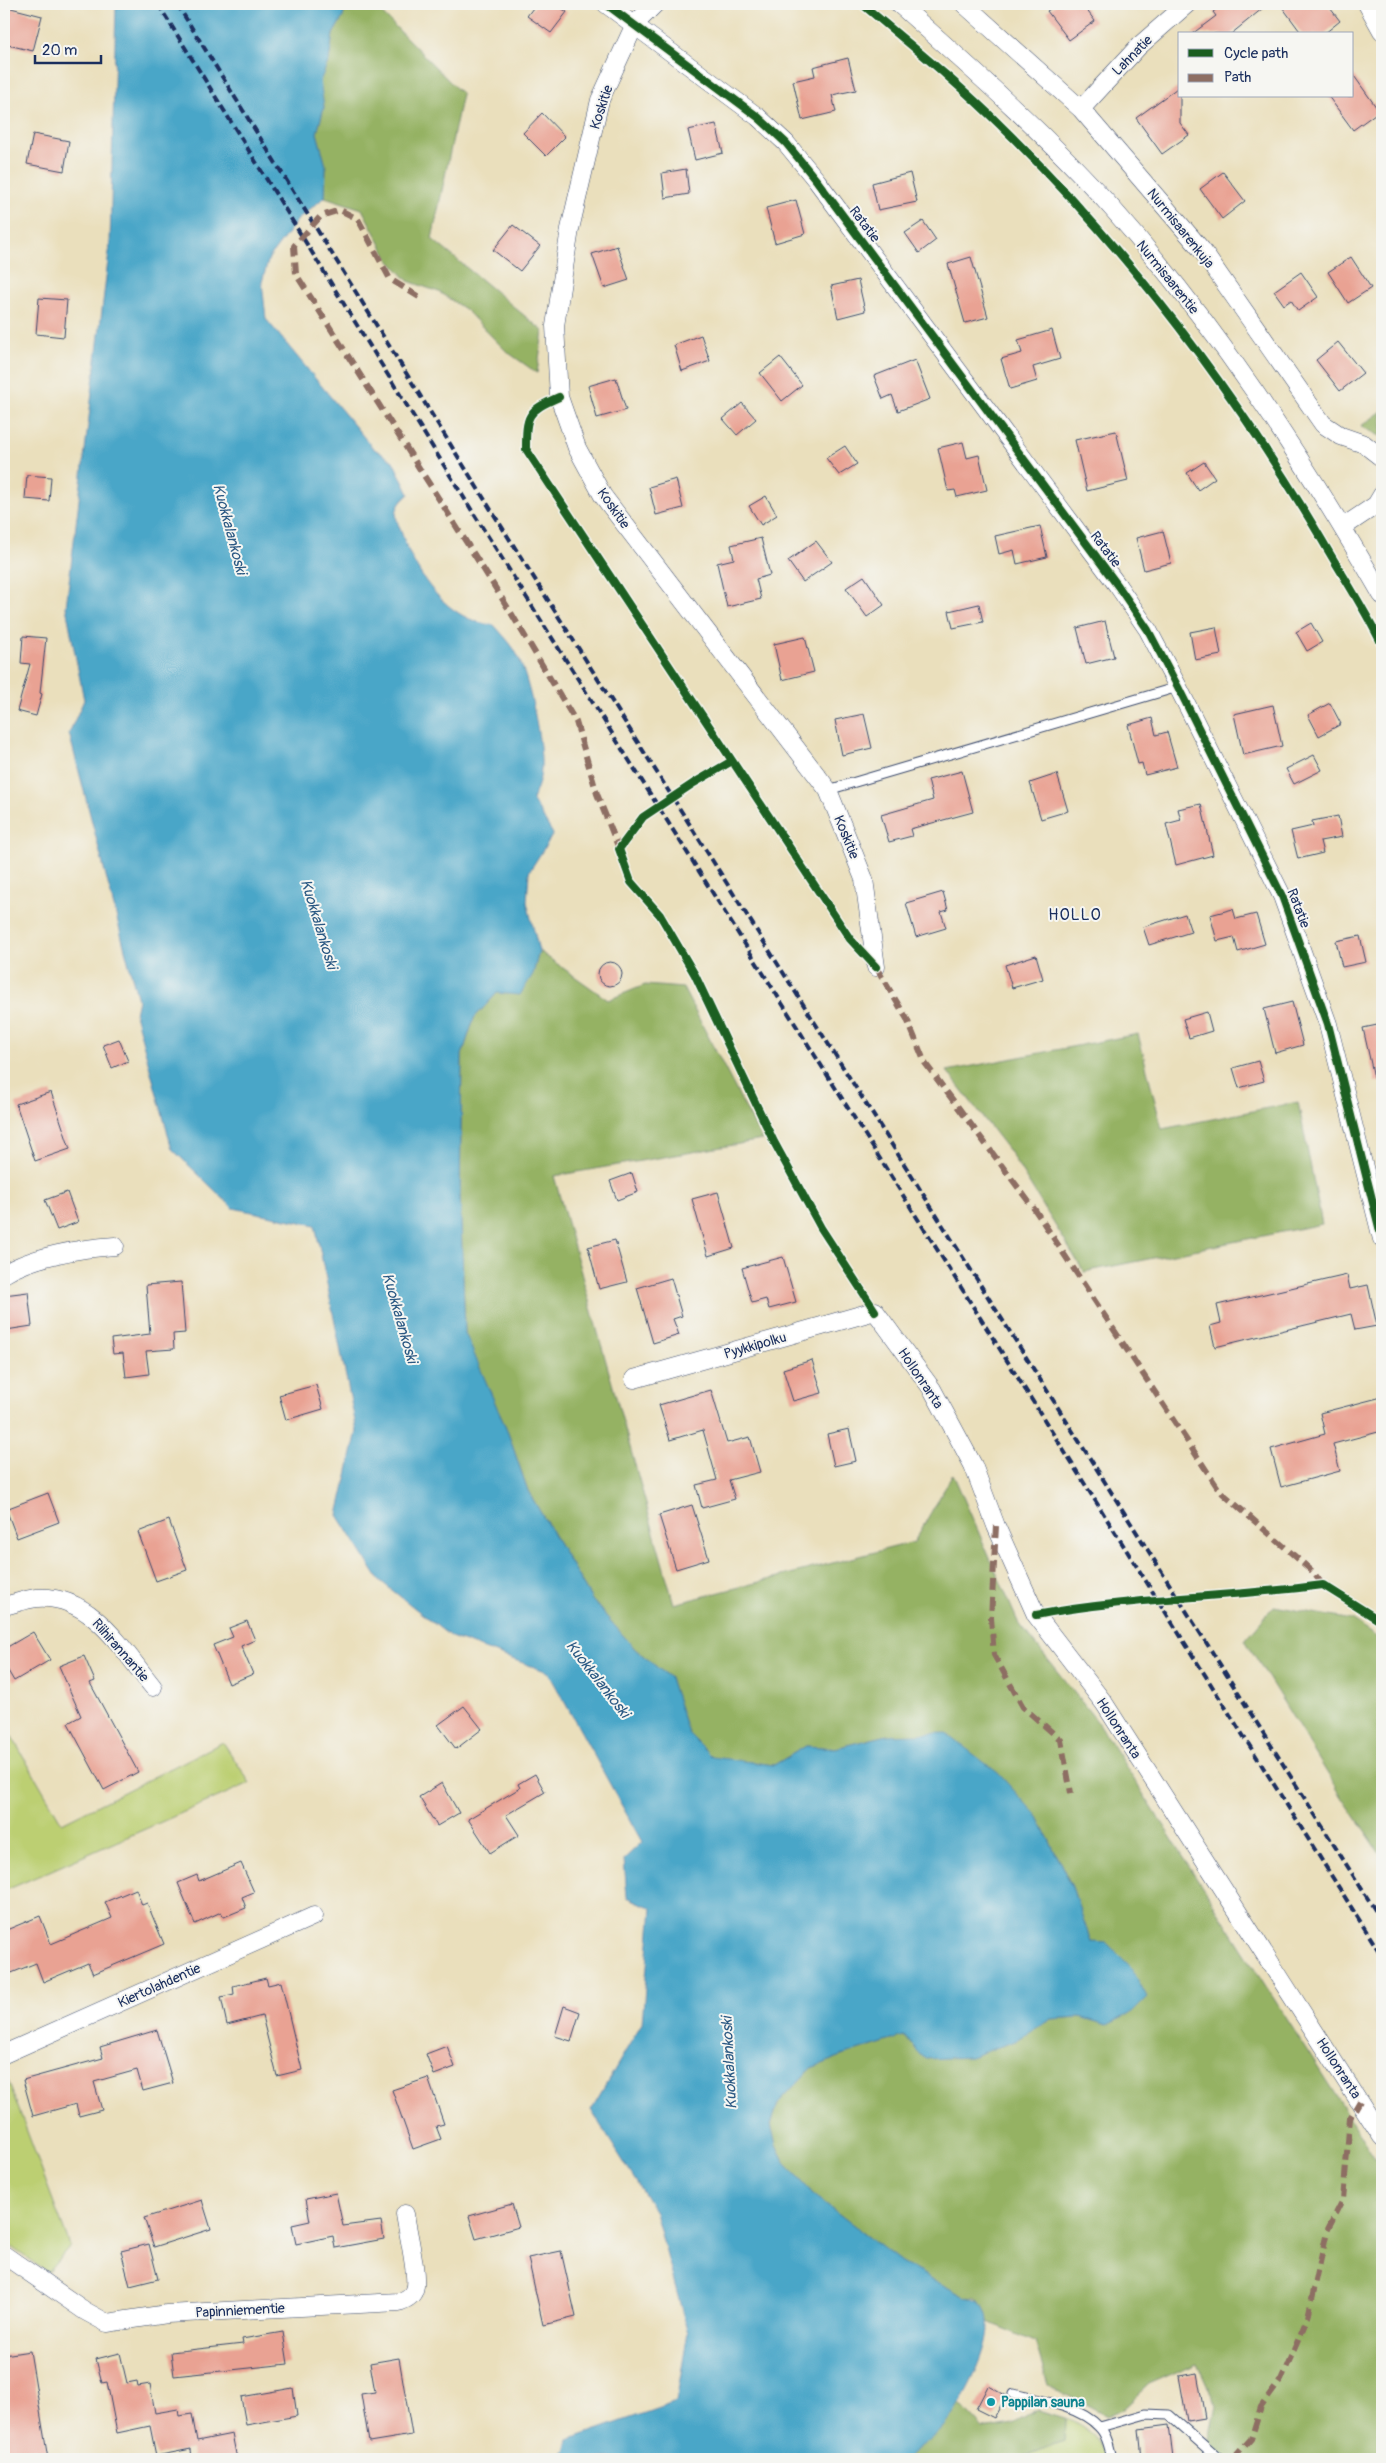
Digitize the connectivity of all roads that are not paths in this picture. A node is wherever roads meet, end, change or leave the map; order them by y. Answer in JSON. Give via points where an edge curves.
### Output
{"nodes":[{"id":1,"x":606,"y":4,"type":"edge"},
{"id":2,"x":655,"y":4,"type":"edge"},
{"id":3,"x":900,"y":4,"type":"edge"},
{"id":4,"x":964,"y":4,"type":"edge"},
{"id":5,"x":1187,"y":4,"type":"edge"},
{"id":6,"x":1367,"y":4,"type":"edge"},
{"id":7,"x":635,"y":24,"type":"junction"},
{"id":8,"x":1382,"y":32,"type":"edge"},
{"id":9,"x":1081,"y":109,"type":"junction"},
{"id":10,"x":1382,"y":458,"type":"edge"},
{"id":11,"x":1382,"y":494,"type":"edge"},
{"id":12,"x":1343,"y":528,"type":"junction"},
{"id":13,"x":1382,"y":595,"type":"edge"},
{"id":14,"x":1178,"y":687,"type":"junction"},
{"id":15,"x":828,"y":790,"type":"junction"},
{"id":16,"x":876,"y":967,"type":"dead end"},
{"id":17,"x":1382,"y":1239,"type":"edge"},
{"id":18,"x":115,"y":1246,"type":"dead end"},
{"id":19,"x":4,"y":1274,"type":"edge"},
{"id":20,"x":875,"y":1311,"type":"joint"},
{"id":21,"x":634,"y":1379,"type":"dead end"},
{"id":22,"x":4,"y":1606,"type":"edge"},
{"id":23,"x":153,"y":1688,"type":"dead end"},
{"id":24,"x":314,"y":1916,"type":"dead end"},
{"id":25,"x":4,"y":2054,"type":"edge"},
{"id":26,"x":1382,"y":2137,"type":"edge"},
{"id":27,"x":405,"y":2214,"type":"dead end"},
{"id":28,"x":4,"y":2255,"type":"edge"},
{"id":29,"x":1013,"y":2394,"type":"dead end"},
{"id":30,"x":1100,"y":2427,"type":"junction"},
{"id":31,"x":1112,"y":2459,"type":"edge"},
{"id":32,"x":1219,"y":2459,"type":"edge"}],
"edges":[{"from":1,"to":7,"type":"street","name":"Ratatie"},
{"from":2,"to":7,"type":"street","name":"Koskitie"},
{"from":3,"to":12,"type":"street","name":"Nurmisaarentie","via":[[1049,141],[1111,207],[1196,309],[1258,394]]},
{"from":4,"to":9,"type":"street","name":"Nurmisaarenkuja"},
{"from":5,"to":9,"type":"street","name":"Lahnatie","via":[[1139,46]]},
{"from":6,"to":8,"type":"street"},
{"from":7,"to":14,"type":"street","name":"Ratatie","via":[[758,117],[786,143],[1118,586],[1148,630]]},
{"from":7,"to":15,"type":"street","name":"Koskitie","via":[[600,100],[570,228],[555,326],[559,397],[577,448],[603,496]]},
{"from":9,"to":10,"type":"street","name":"Nurmisaarenkuja","via":[[1201,249],[1323,424],[1341,436],[1364,444]]},
{"from":11,"to":12,"type":"street","via":[[1376,506]]},
{"from":12,"to":13,"type":"street","name":"Nurmisaarentie"},
{"from":14,"to":15,"type":"lane"},
{"from":14,"to":17,"type":"street","name":"Ratatie","via":[[1282,896],[1328,1024]]},
{"from":15,"to":16,"type":"street","name":"Koskitie","via":[[864,879]]},
{"from":18,"to":19,"type":"street","via":[[72,1251]]},
{"from":20,"to":21,"type":"street","name":"Pyykkipolku"},
{"from":20,"to":26,"type":"street","name":"Hollonranta","via":[[932,1390],[973,1465],[1036,1615],[1104,1703]]},
{"from":22,"to":23,"type":"street","name":"Riihirannantie","via":[[37,1598],[67,1601],[97,1618]]},
{"from":24,"to":25,"type":"street","name":"Kiertolahdentie"},
{"from":27,"to":28,"type":"street","name":"Papinniementie","via":[[415,2279],[414,2290],[399,2302],[166,2314],[107,2323]]},
{"from":29,"to":30,"type":"lane","via":[[1057,2404]]},
{"from":30,"to":31,"type":"lane"},
{"from":30,"to":32,"type":"lane","via":[[1146,2414],[1169,2416]]}]}
